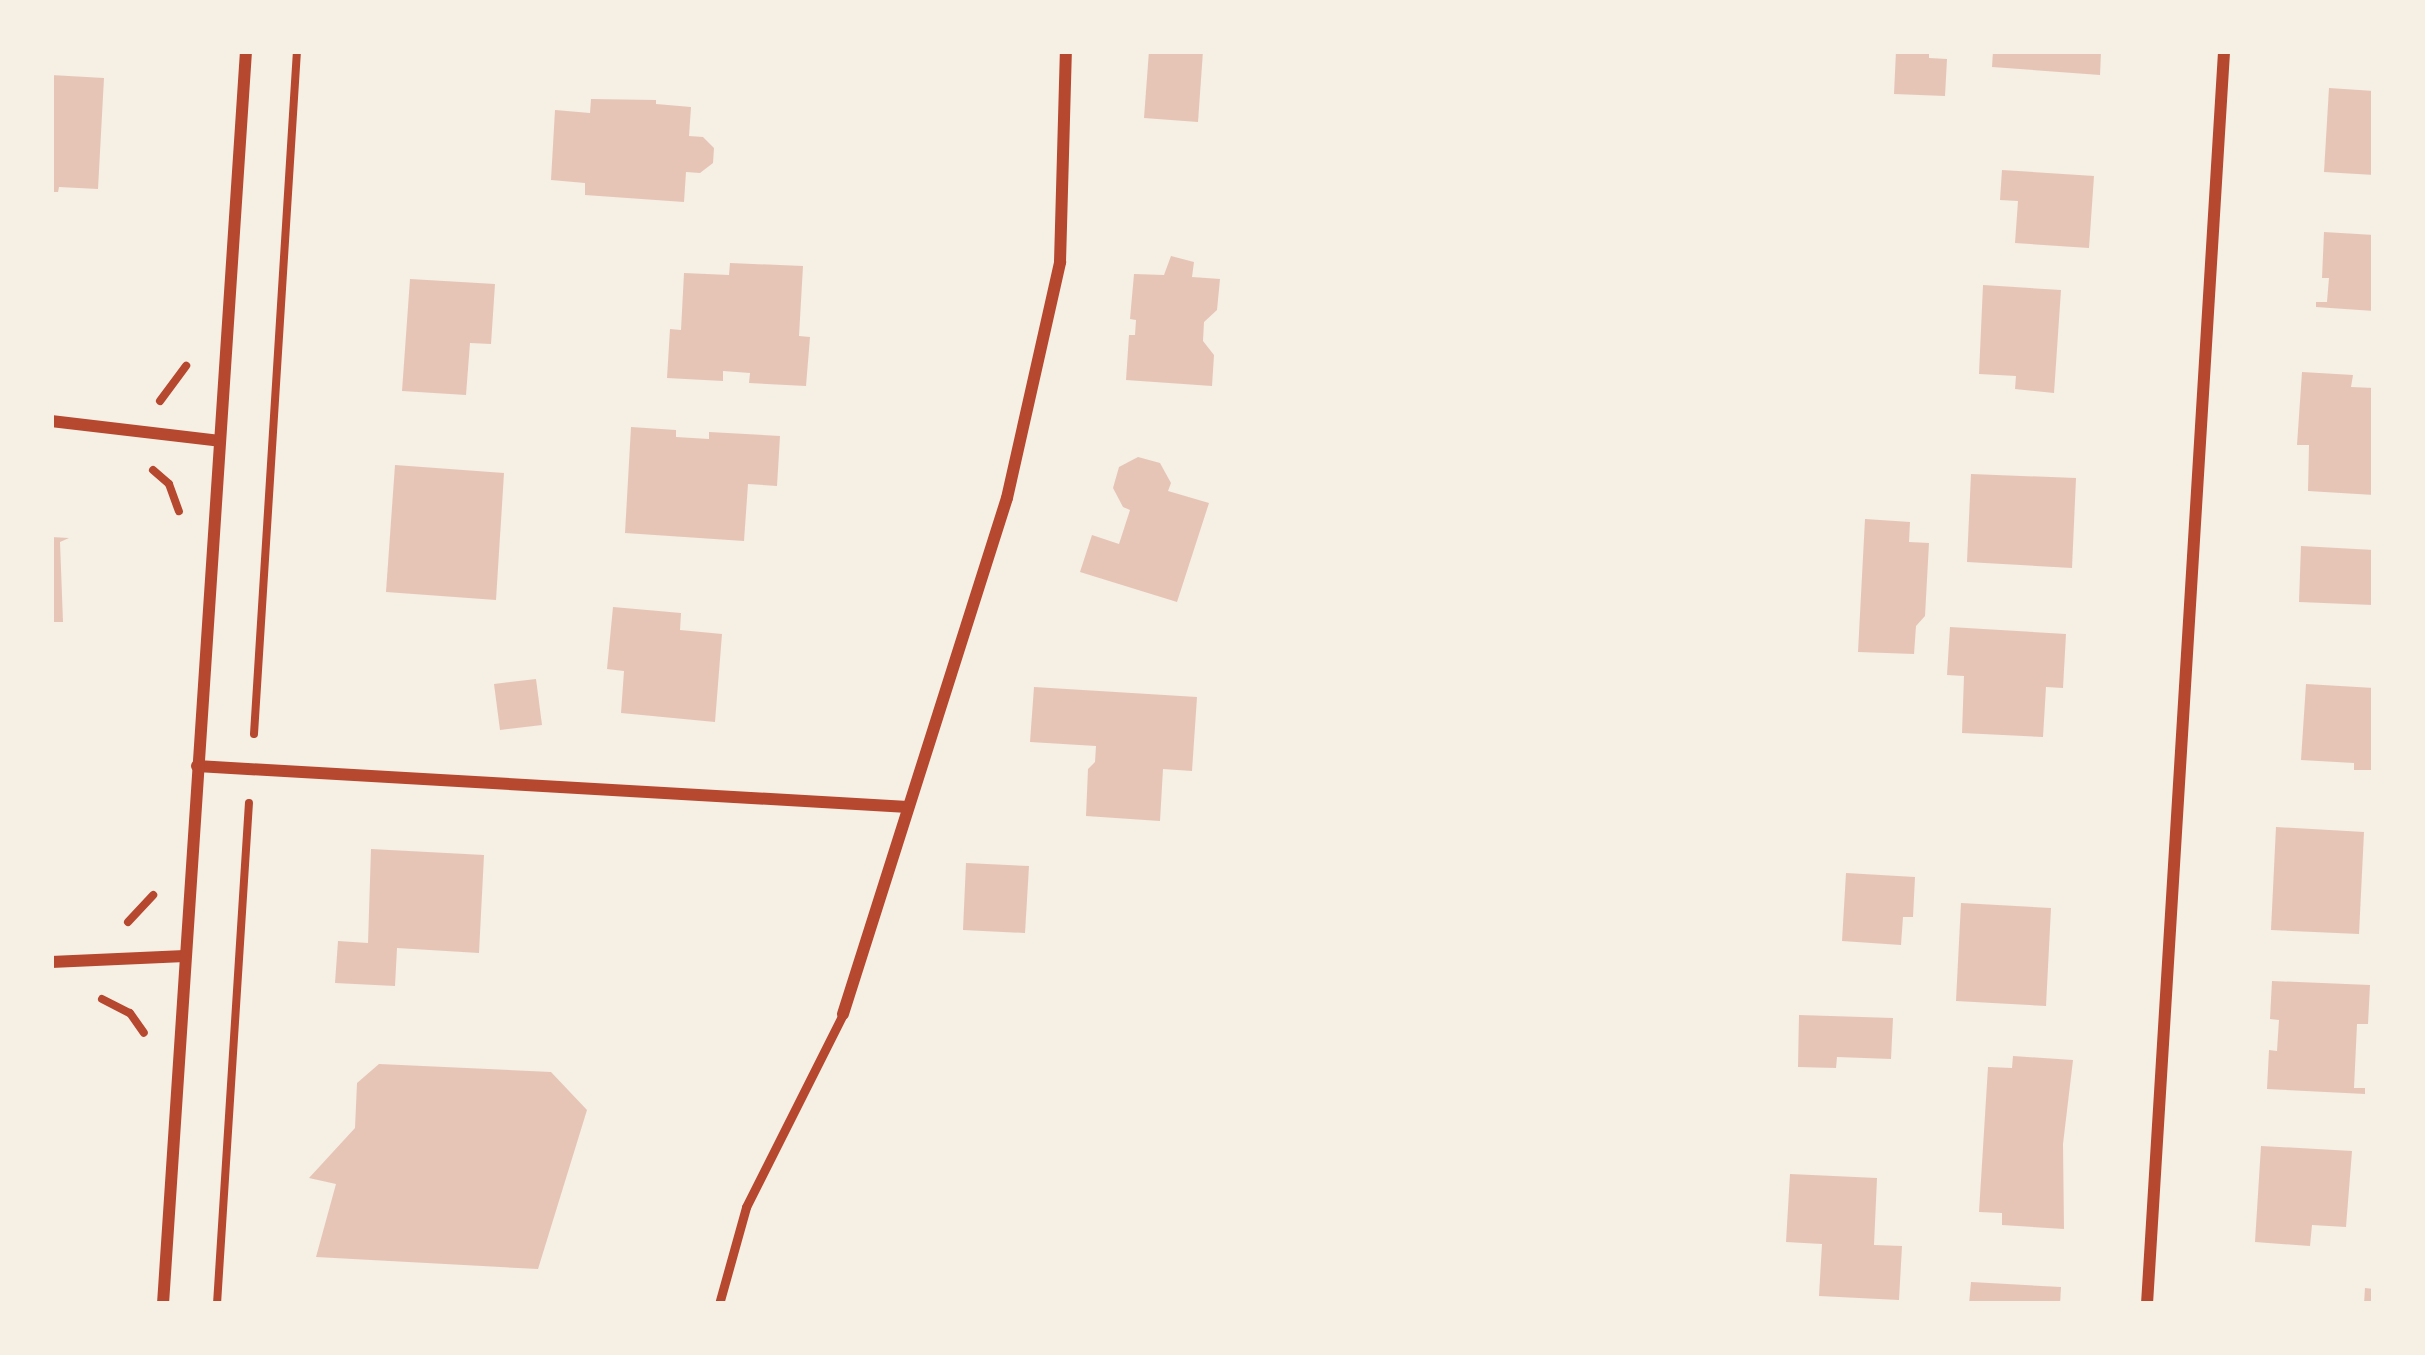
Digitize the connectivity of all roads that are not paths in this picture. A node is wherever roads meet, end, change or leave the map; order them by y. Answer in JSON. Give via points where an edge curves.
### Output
{"nodes":[{"id":1,"x":246,"y":51,"type":"edge"},
{"id":2,"x":1066,"y":51,"type":"edge"},
{"id":3,"x":2224,"y":51,"type":"edge"},
{"id":4,"x":51,"y":421,"type":"edge"},
{"id":5,"x":220,"y":441,"type":"junction"},
{"id":6,"x":196,"y":766,"type":"junction"},
{"id":7,"x":908,"y":807,"type":"junction"},
{"id":8,"x":185,"y":956,"type":"junction"},
{"id":9,"x":51,"y":962,"type":"edge"},
{"id":10,"x":843,"y":1014,"type":"joint"},
{"id":11,"x":163,"y":1304,"type":"edge"},
{"id":12,"x":718,"y":1304,"type":"edge"},
{"id":13,"x":2147,"y":1304,"type":"edge"}],
"edges":[{"from":1,"to":5,"type":"street"},
{"from":2,"to":7,"type":"street","via":[[1060,262],[1006,498]]},
{"from":3,"to":13,"type":"street"},
{"from":4,"to":5,"type":"street"},
{"from":5,"to":6,"type":"street"},
{"from":6,"to":7,"type":"street"},
{"from":6,"to":8,"type":"street"},
{"from":7,"to":10,"type":"street"},
{"from":8,"to":9,"type":"street"},
{"from":8,"to":11,"type":"street"},
{"from":10,"to":12,"type":"lane","via":[[746,1207]]}]}
